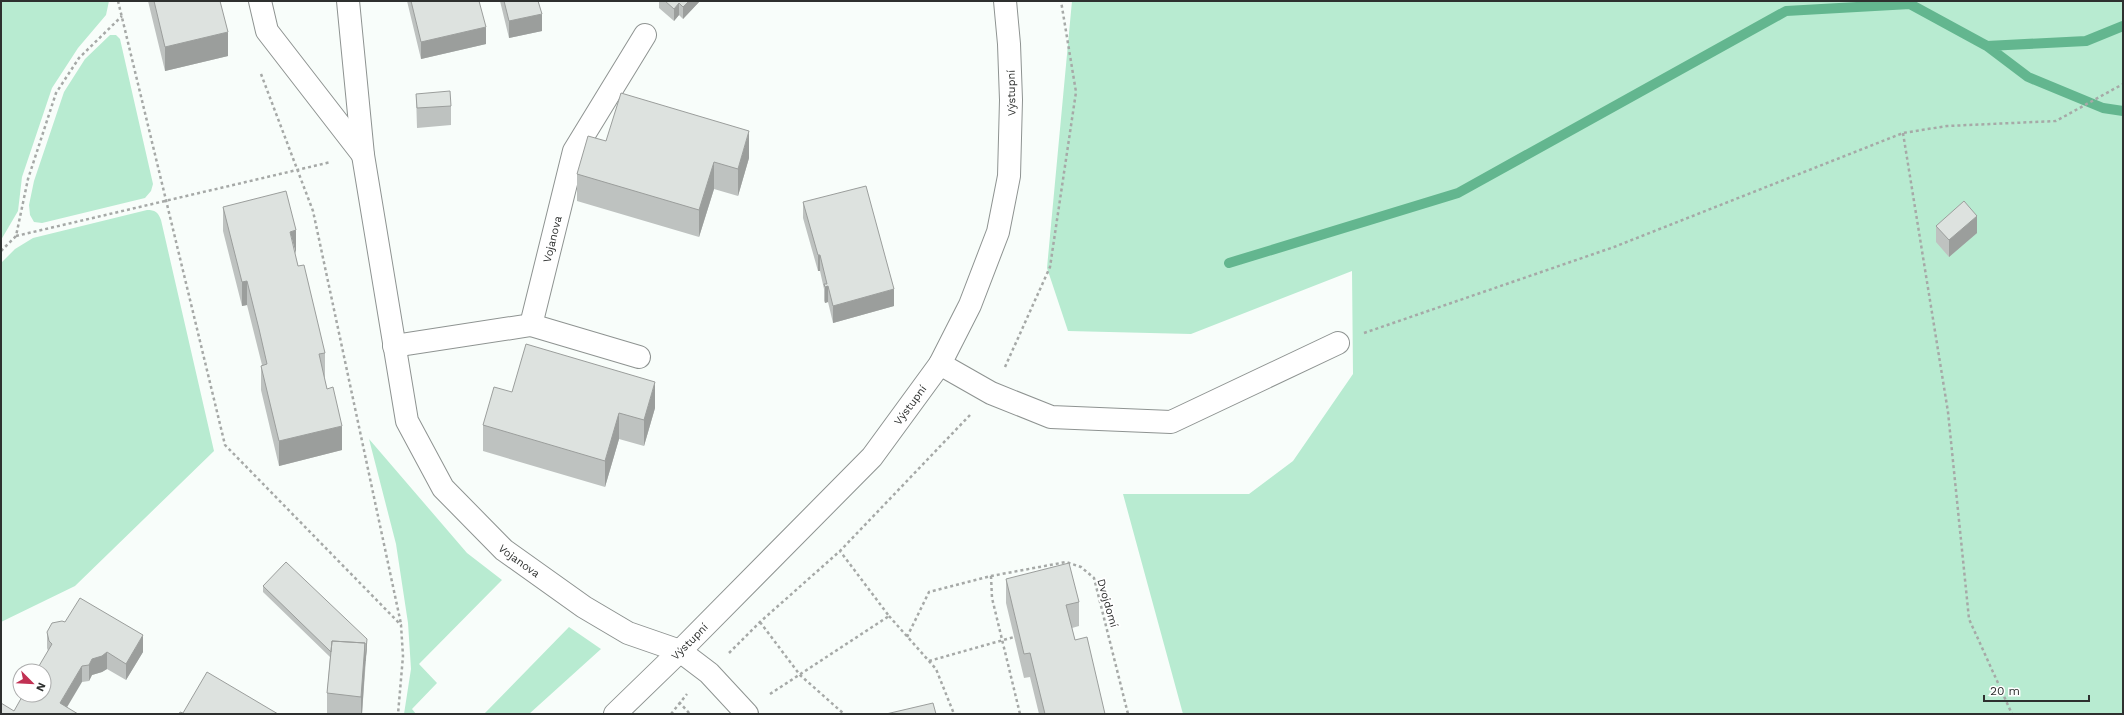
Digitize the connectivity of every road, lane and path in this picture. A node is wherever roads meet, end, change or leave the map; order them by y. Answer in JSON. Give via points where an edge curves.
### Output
{"nodes":[{"id":1,"x":118,"y":1,"type":"edge"},
{"id":2,"x":260,"y":1,"type":"edge"},
{"id":3,"x":348,"y":1,"type":"edge"},
{"id":4,"x":1005,"y":1,"type":"edge"},
{"id":5,"x":1061,"y":1,"type":"edge"},
{"id":6,"x":122,"y":16,"type":"junction"},
{"id":7,"x":645,"y":35,"type":"dead end"},
{"id":8,"x":261,"y":73,"type":"dead end"},
{"id":9,"x":2123,"y":84,"type":"edge"},
{"id":10,"x":1903,"y":133,"type":"junction"},
{"id":11,"x":363,"y":155,"type":"junction"},
{"id":12,"x":297,"y":169,"type":"junction"},
{"id":13,"x":165,"y":201,"type":"junction"},
{"id":14,"x":16,"y":236,"type":"junction"},
{"id":15,"x":1,"y":251,"type":"edge"},
{"id":16,"x":531,"y":325,"type":"junction"},
{"id":17,"x":1338,"y":343,"type":"joint"},
{"id":18,"x":394,"y":346,"type":"junction"},
{"id":19,"x":639,"y":357,"type":"dead end"},
{"id":20,"x":940,"y":364,"type":"junction"},
{"id":21,"x":1002,"y":372,"type":"dead end"},
{"id":22,"x":973,"y":412,"type":"dead end"},
{"id":23,"x":840,"y":551,"type":"junction"},
{"id":24,"x":991,"y":576,"type":"junction"},
{"id":25,"x":889,"y":616,"type":"junction"},
{"id":26,"x":760,"y":622,"type":"junction"},
{"id":27,"x":401,"y":625,"type":"junction"},
{"id":28,"x":907,"y":637,"type":"junction"},
{"id":29,"x":1014,"y":637,"type":"edge"},
{"id":30,"x":1003,"y":641,"type":"junction"},
{"id":31,"x":680,"y":651,"type":"junction"},
{"id":32,"x":723,"y":658,"type":"dead end"},
{"id":33,"x":929,"y":661,"type":"junction"},
{"id":34,"x":800,"y":675,"type":"junction"},
{"id":35,"x":765,"y":697,"type":"dead end"},
{"id":36,"x":398,"y":714,"type":"edge"},
{"id":37,"x":615,"y":714,"type":"edge"},
{"id":38,"x":671,"y":714,"type":"edge"},
{"id":39,"x":690,"y":714,"type":"edge"},
{"id":40,"x":746,"y":714,"type":"edge"},
{"id":41,"x":844,"y":714,"type":"edge"},
{"id":42,"x":954,"y":714,"type":"edge"},
{"id":43,"x":1020,"y":714,"type":"edge"},
{"id":44,"x":1128,"y":714,"type":"edge"},
{"id":45,"x":2012,"y":714,"type":"edge"}],
"edges":[{"from":1,"to":6,"type":"path"},
{"from":2,"to":11,"type":"street","via":[[267,31]]},
{"from":3,"to":11,"type":"street","name":"Vojanova"},
{"from":4,"to":20,"type":"street","name":"Výstupní","via":[[1011,100],[1009,176],[998,232],[970,305]]},
{"from":5,"to":21,"type":"path","via":[[1076,92],[1050,267]]},
{"from":6,"to":13,"type":"path"},
{"from":6,"to":14,"type":"path","via":[[79,58],[56,93],[28,179]]},
{"from":7,"to":16,"type":"street","name":"Vojanova","via":[[574,151]]},
{"from":8,"to":12,"type":"path"},
{"from":9,"to":10,"type":"path","via":[[2056,120],[1947,126]]},
{"from":10,"to":17,"type":"path","via":[[1614,247]]},
{"from":10,"to":45,"type":"path","via":[[1948,412],[1969,619]]},
{"from":11,"to":12,"type":"path"},
{"from":11,"to":18,"type":"street","name":"Vojanova"},
{"from":12,"to":13,"type":"path"},
{"from":12,"to":27,"type":"path","via":[[313,211]]},
{"from":13,"to":14,"type":"path"},
{"from":13,"to":27,"type":"path","via":[[225,445]]},
{"from":14,"to":15,"type":"path"},
{"from":16,"to":18,"type":"street"},
{"from":16,"to":19,"type":"street"},
{"from":17,"to":20,"type":"street","via":[[1171,422],[1051,417],[991,392]]},
{"from":18,"to":31,"type":"street","name":"Vojanova","via":[[407,421],[443,488],[504,550],[584,607],[628,633]]},
{"from":20,"to":31,"type":"street","name":"Výstupní","via":[[872,457]]},
{"from":22,"to":23,"type":"path"},
{"from":23,"to":25,"type":"path"},
{"from":23,"to":26,"type":"path"},
{"from":24,"to":28,"type":"path","name":"Dvojdomí","via":[[928,592]]},
{"from":24,"to":30,"type":"path","via":[[992,598]]},
{"from":24,"to":44,"type":"path","name":"Dvojdomí","via":[[1066,562],[1081,567],[1094,578]]},
{"from":25,"to":28,"type":"path"},
{"from":25,"to":34,"type":"path"},
{"from":26,"to":32,"type":"path"},
{"from":26,"to":34,"type":"path"},
{"from":27,"to":36,"type":"path","via":[[403,656]]},
{"from":28,"to":33,"type":"path"},
{"from":29,"to":30,"type":"path"},
{"from":30,"to":33,"type":"path"},
{"from":30,"to":43,"type":"path"},
{"from":31,"to":37,"type":"street","name":"Výstupní"},
{"from":31,"to":40,"type":"street","name":"Vojanova","via":[[709,673]]},
{"from":33,"to":42,"type":"path","via":[[936,669]]},
{"from":34,"to":35,"type":"path"},
{"from":34,"to":41,"type":"path"},
{"from":38,"to":39,"type":"path","via":[[679,702]]}]}
